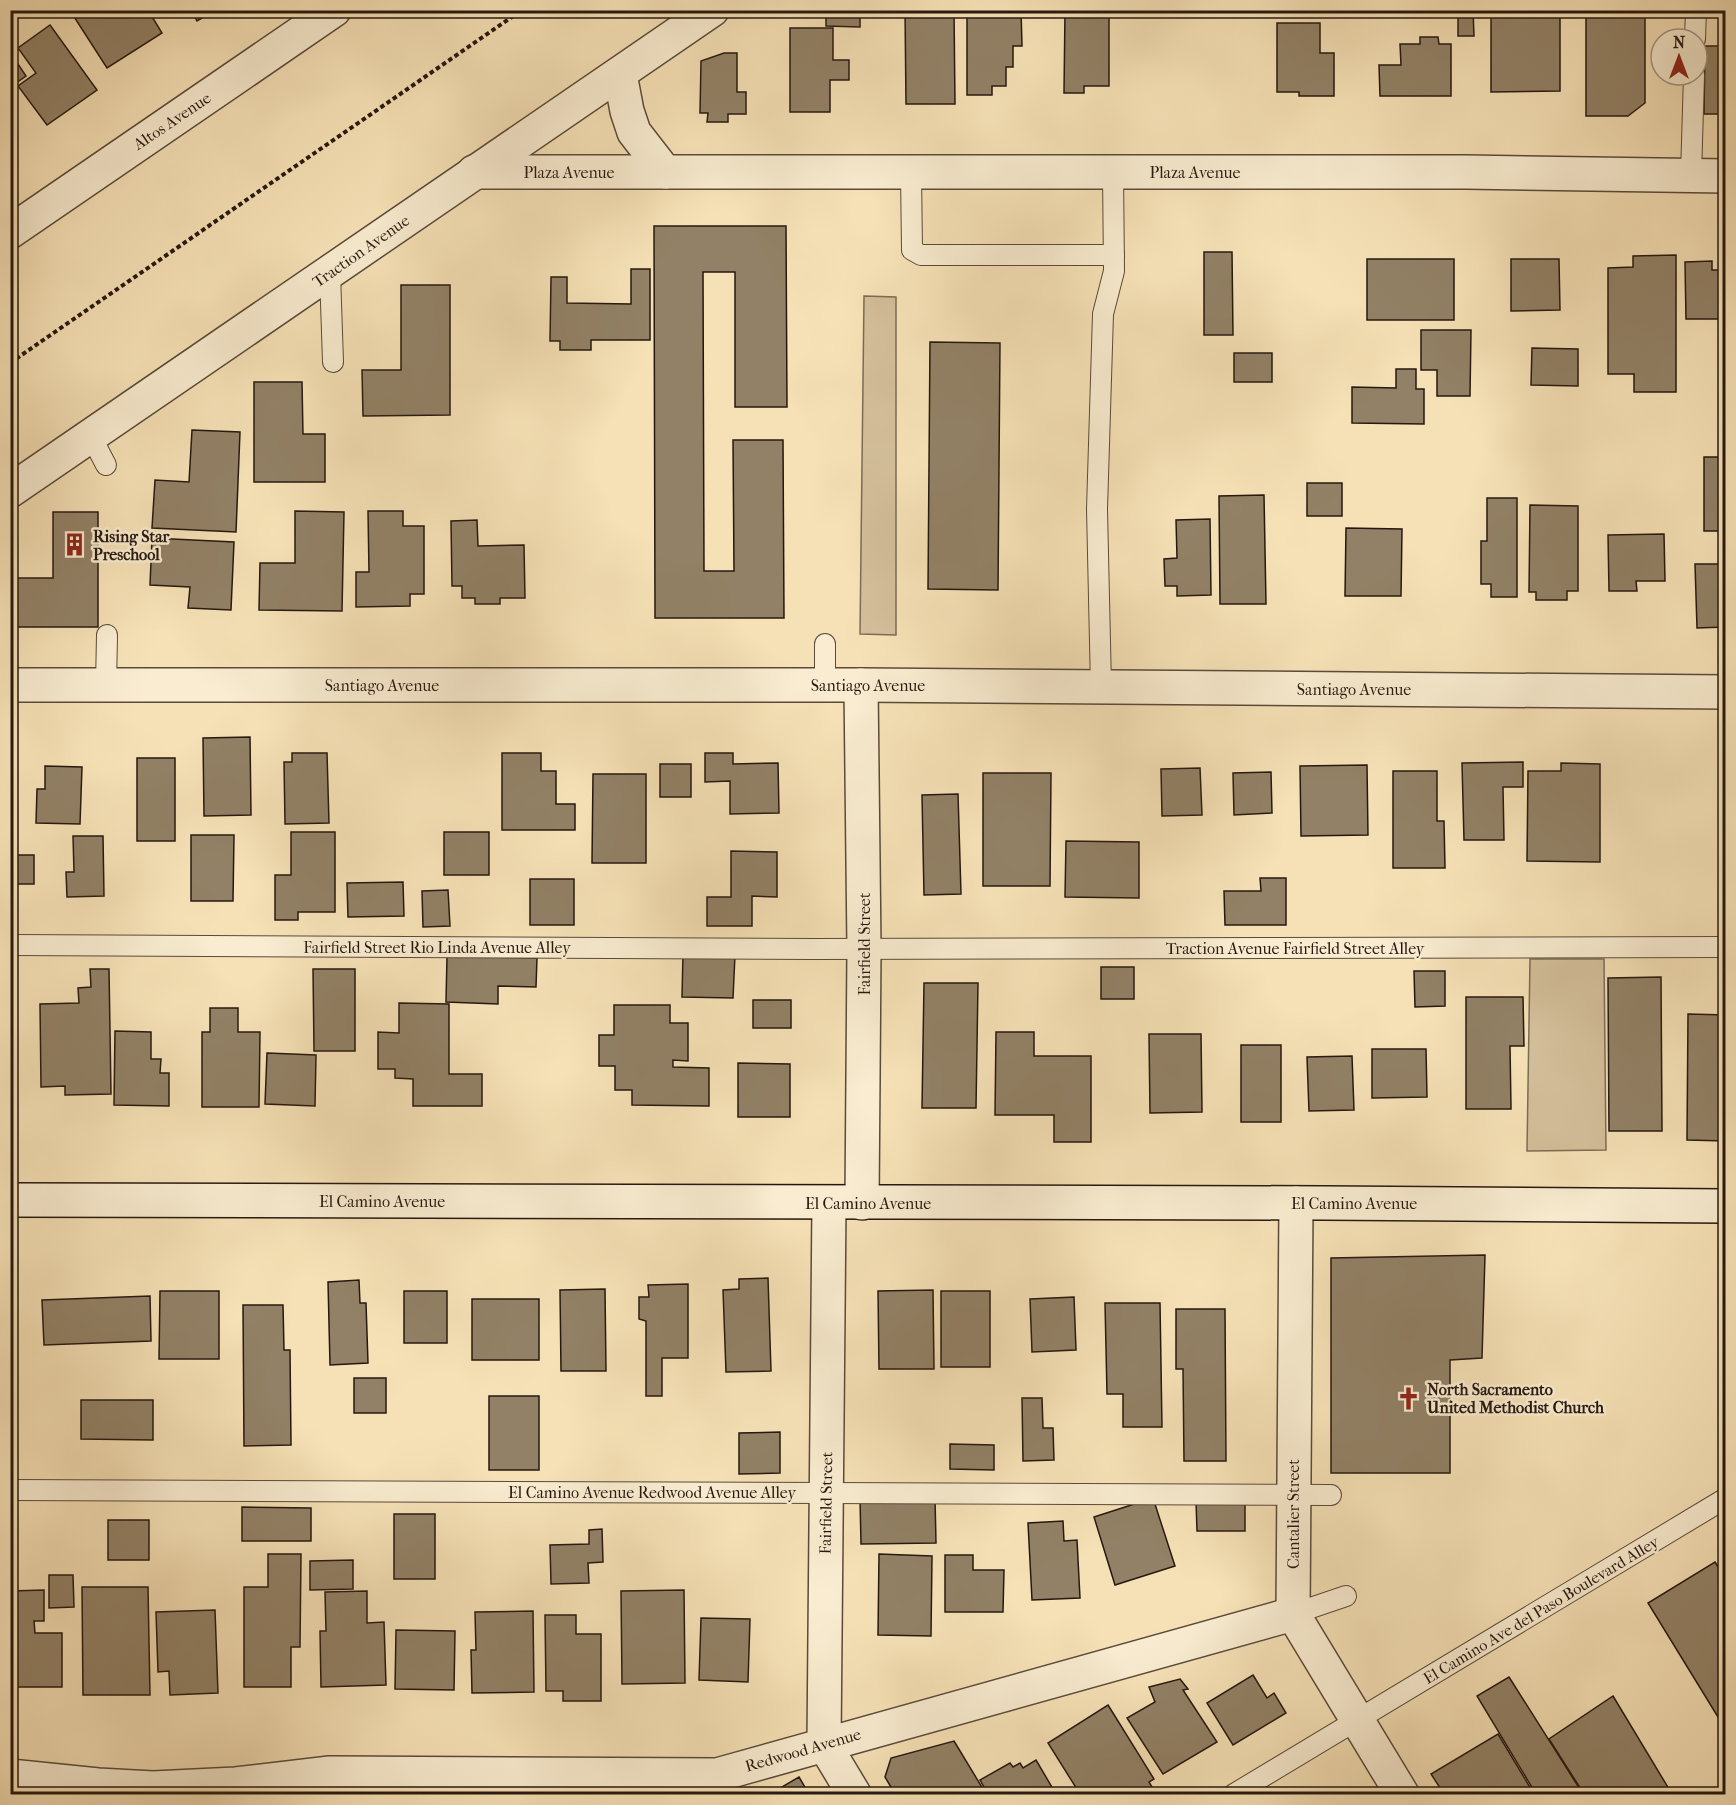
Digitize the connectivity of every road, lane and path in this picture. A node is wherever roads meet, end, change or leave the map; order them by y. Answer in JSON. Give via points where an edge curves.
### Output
{"nodes":[{"id":1,"x":334,"y":10,"type":"edge"},
{"id":2,"x":522,"y":10,"type":"edge"},
{"id":3,"x":712,"y":10,"type":"edge"},
{"id":4,"x":1696,"y":10,"type":"edge"},
{"id":5,"x":1695,"y":27,"type":"edge"},
{"id":6,"x":620,"y":74,"type":"junction"},
{"id":7,"x":1694,"y":87,"type":"edge"},
{"id":8,"x":474,"y":172,"type":"junction"},
{"id":9,"x":665,"y":172,"type":"junction"},
{"id":10,"x":911,"y":172,"type":"junction"},
{"id":11,"x":1113,"y":172,"type":"junction"},
{"id":12,"x":1691,"y":175,"type":"junction"},
{"id":13,"x":1725,"y":176,"type":"edge"},
{"id":14,"x":10,"y":232,"type":"edge"},
{"id":15,"x":1114,"y":255,"type":"junction"},
{"id":16,"x":330,"y":273,"type":"junction"},
{"id":17,"x":333,"y":362,"type":"dead end"},
{"id":18,"x":10,"y":363,"type":"edge"},
{"id":19,"x":91,"y":436,"type":"junction"},
{"id":20,"x":106,"y":465,"type":"dead end"},
{"id":21,"x":10,"y":491,"type":"edge"},
{"id":22,"x":107,"y":635,"type":"dead end"},
{"id":23,"x":825,"y":644,"type":"dead end"},
{"id":24,"x":10,"y":685,"type":"edge"},
{"id":25,"x":106,"y":685,"type":"junction"},
{"id":26,"x":825,"y":685,"type":"junction"},
{"id":27,"x":861,"y":685,"type":"junction"},
{"id":28,"x":1101,"y":687,"type":"junction"},
{"id":29,"x":1725,"y":692,"type":"edge"},
{"id":30,"x":10,"y":945,"type":"edge"},
{"id":31,"x":1725,"y":946,"type":"edge"},
{"id":32,"x":864,"y":948,"type":"junction"},
{"id":33,"x":10,"y":1200,"type":"edge"},
{"id":34,"x":828,"y":1203,"type":"junction"},
{"id":35,"x":862,"y":1203,"type":"junction"},
{"id":36,"x":1296,"y":1203,"type":"junction"},
{"id":37,"x":1725,"y":1206,"type":"edge"},
{"id":38,"x":10,"y":1490,"type":"edge"},
{"id":39,"x":826,"y":1493,"type":"junction"},
{"id":40,"x":1293,"y":1495,"type":"junction"},
{"id":41,"x":1331,"y":1495,"type":"dead end"},
{"id":42,"x":1725,"y":1498,"type":"edge"},
{"id":43,"x":1346,"y":1596,"type":"dead end"},
{"id":44,"x":1293,"y":1614,"type":"junction"},
{"id":45,"x":1357,"y":1722,"type":"junction"},
{"id":46,"x":824,"y":1744,"type":"junction"},
{"id":47,"x":717,"y":1774,"type":"junction"},
{"id":48,"x":10,"y":1776,"type":"edge"},
{"id":49,"x":1398,"y":1793,"type":"edge"},
{"id":50,"x":684,"y":1794,"type":"edge"},
{"id":51,"x":854,"y":1794,"type":"edge"},
{"id":52,"x":1234,"y":1794,"type":"edge"}],
"edges":[{"from":1,"to":14,"type":"street","name":"Altos Avenue"},
{"from":2,"to":18,"type":"path"},
{"from":3,"to":6,"type":"street","name":"Traction Avenue"},
{"from":4,"to":5,"type":"lane"},
{"from":6,"to":8,"type":"street","name":"Traction Avenue"},
{"from":6,"to":9,"type":"street","via":[[634,132]]},
{"from":7,"to":12,"type":"lane"},
{"from":8,"to":9,"type":"street","name":"Plaza Avenue"},
{"from":8,"to":16,"type":"street","name":"Traction Avenue"},
{"from":9,"to":10,"type":"street","name":"Plaza Avenue"},
{"from":10,"to":11,"type":"street","name":"Plaza Avenue"},
{"from":10,"to":15,"type":"lane","via":[[912,250],[921,255]]},
{"from":11,"to":12,"type":"street","name":"Plaza Avenue"},
{"from":11,"to":15,"type":"lane"},
{"from":12,"to":13,"type":"street","name":"Plaza Avenue"},
{"from":15,"to":28,"type":"lane","via":[[1103,314],[1097,509]]},
{"from":16,"to":17,"type":"lane"},
{"from":16,"to":19,"type":"street","name":"Traction Avenue"},
{"from":19,"to":20,"type":"lane"},
{"from":19,"to":21,"type":"street","name":"Traction Avenue"},
{"from":22,"to":25,"type":"lane"},
{"from":23,"to":26,"type":"lane"},
{"from":24,"to":25,"type":"street","name":"Santiago Avenue"},
{"from":25,"to":26,"type":"street","name":"Santiago Avenue"},
{"from":26,"to":27,"type":"street","name":"Santiago Avenue"},
{"from":27,"to":28,"type":"street","name":"Santiago Avenue"},
{"from":27,"to":32,"type":"street","name":"Fairfield Street"},
{"from":28,"to":29,"type":"street","name":"Santiago Avenue"},
{"from":30,"to":32,"type":"lane","name":"Fairfield Street Rio Linda Avenue Alley"},
{"from":31,"to":32,"type":"lane","name":"Traction Avenue Fairfield Street Alley"},
{"from":32,"to":35,"type":"street","name":"Fairfield Street"},
{"from":33,"to":34,"type":"street","name":"El Camino Avenue"},
{"from":34,"to":35,"type":"street","name":"El Camino Avenue"},
{"from":34,"to":39,"type":"street","name":"Fairfield Street"},
{"from":35,"to":36,"type":"street","name":"El Camino Avenue"},
{"from":36,"to":37,"type":"street","name":"El Camino Avenue"},
{"from":36,"to":40,"type":"street","name":"Cantalier Street"},
{"from":38,"to":39,"type":"lane","name":"El Camino Avenue Redwood Avenue Alley"},
{"from":39,"to":40,"type":"lane","name":"El Camino Avenue Redwood Avenue Alley"},
{"from":39,"to":46,"type":"street","name":"Fairfield Street"},
{"from":40,"to":41,"type":"lane","name":"El Camino Avenue Redwood Avenue Alley"},
{"from":40,"to":44,"type":"street","name":"Cantalier Street"},
{"from":42,"to":45,"type":"lane","name":"El Camino Ave del Paso Boulevard Alley"},
{"from":43,"to":44,"type":"lane"},
{"from":44,"to":45,"type":"street"},
{"from":44,"to":46,"type":"street","name":"Redwood Avenue"},
{"from":45,"to":49,"type":"street"},
{"from":45,"to":52,"type":"lane","name":"El Camino Ave del Paso Boulevard Alley"},
{"from":46,"to":47,"type":"street","name":"Redwood Avenue"},
{"from":46,"to":51,"type":"street"},
{"from":47,"to":48,"type":"street","name":"Redwood Avenue","via":[[340,1773],[153,1788]]},
{"from":47,"to":50,"type":"street"}]}
